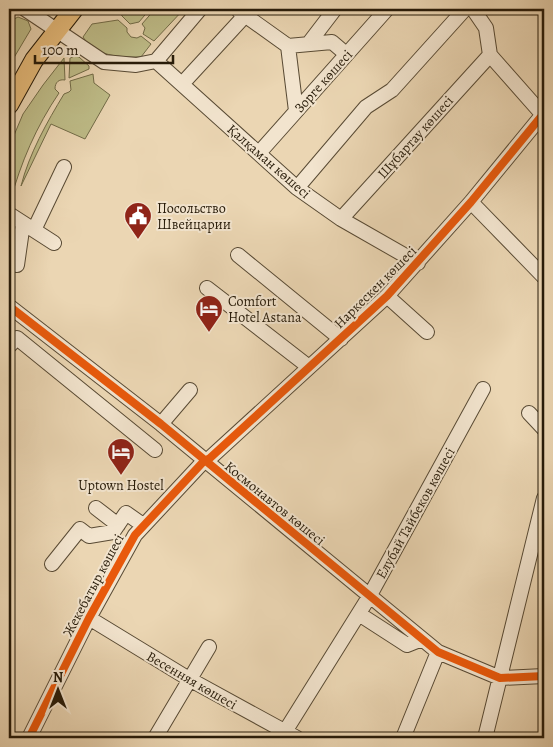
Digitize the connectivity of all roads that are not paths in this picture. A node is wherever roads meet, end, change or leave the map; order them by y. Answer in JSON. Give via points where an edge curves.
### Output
{"nodes":[{"id":1,"x":25,"y":9,"type":"edge"},
{"id":2,"x":74,"y":9,"type":"edge"},
{"id":3,"x":200,"y":9,"type":"edge"},
{"id":4,"x":335,"y":9,"type":"edge"},
{"id":5,"x":368,"y":9,"type":"edge"},
{"id":6,"x":465,"y":9,"type":"edge"},
{"id":7,"x":472,"y":9,"type":"edge"},
{"id":8,"x":245,"y":12,"type":"edge"},
{"id":9,"x":383,"y":14,"type":"edge"},
{"id":10,"x":57,"y":31,"type":"junction"},
{"id":11,"x":309,"y":43,"type":"junction"},
{"id":12,"x":288,"y":46,"type":"junction"},
{"id":13,"x":346,"y":54,"type":"junction"},
{"id":14,"x":490,"y":54,"type":"junction"},
{"id":15,"x":156,"y":61,"type":"junction"},
{"id":16,"x":182,"y":84,"type":"junction"},
{"id":17,"x":14,"y":93,"type":"edge"},
{"id":18,"x":9,"y":104,"type":"edge"},
{"id":19,"x":296,"y":110,"type":"junction"},
{"id":20,"x":544,"y":114,"type":"edge"},
{"id":21,"x":259,"y":153,"type":"junction"},
{"id":22,"x":64,"y":167,"type":"dead end"},
{"id":23,"x":297,"y":188,"type":"junction"},
{"id":24,"x":471,"y":202,"type":"junction"},
{"id":25,"x":9,"y":214,"type":"edge"},
{"id":26,"x":341,"y":219,"type":"junction"},
{"id":27,"x":28,"y":226,"type":"junction"},
{"id":28,"x":54,"y":243,"type":"dead end"},
{"id":29,"x":238,"y":255,"type":"dead end"},
{"id":30,"x":418,"y":263,"type":"junction"},
{"id":31,"x":17,"y":265,"type":"dead end"},
{"id":32,"x":542,"y":272,"type":"edge"},
{"id":33,"x":207,"y":288,"type":"dead end"},
{"id":34,"x":387,"y":296,"type":"junction"},
{"id":35,"x":9,"y":306,"type":"edge"},
{"id":36,"x":427,"y":332,"type":"dead end"},
{"id":37,"x":341,"y":339,"type":"junction"},
{"id":38,"x":9,"y":346,"type":"edge"},
{"id":39,"x":309,"y":367,"type":"junction"},
{"id":40,"x":483,"y":389,"type":"dead end"},
{"id":41,"x":190,"y":390,"type":"dead end"},
{"id":42,"x":529,"y":413,"type":"dead end"},
{"id":43,"x":161,"y":424,"type":"junction"},
{"id":44,"x":544,"y":429,"type":"edge"},
{"id":45,"x":155,"y":450,"type":"dead end"},
{"id":46,"x":204,"y":461,"type":"junction"},
{"id":47,"x":544,"y":498,"type":"edge"},
{"id":48,"x":96,"y":508,"type":"dead end"},
{"id":49,"x":118,"y":526,"type":"junction"},
{"id":50,"x":143,"y":526,"type":"junction"},
{"id":51,"x":52,"y":564,"type":"dead end"},
{"id":52,"x":369,"y":596,"type":"junction"},
{"id":53,"x":359,"y":614,"type":"junction"},
{"id":54,"x":89,"y":618,"type":"junction"},
{"id":55,"x":422,"y":639,"type":"junction"},
{"id":56,"x":209,"y":647,"type":"dead end"},
{"id":57,"x":438,"y":652,"type":"junction"},
{"id":58,"x":544,"y":676,"type":"edge"},
{"id":59,"x":500,"y":678,"type":"junction"},
{"id":60,"x":189,"y":680,"type":"junction"},
{"id":61,"x":287,"y":736,"type":"edge"},
{"id":62,"x":29,"y":738,"type":"edge"},
{"id":63,"x":156,"y":738,"type":"edge"},
{"id":64,"x":403,"y":738,"type":"edge"},
{"id":65,"x":485,"y":738,"type":"edge"}],
"edges":[{"from":1,"to":10,"type":"street"},
{"from":2,"to":10,"type":"main road"},
{"from":3,"to":15,"type":"street"},
{"from":4,"to":11,"type":"street"},
{"from":5,"to":9,"type":"street"},
{"from":6,"to":23,"type":"street","via":[[392,90],[366,107]]},
{"from":7,"to":14,"type":"street","via":[[486,28]]},
{"from":8,"to":12,"type":"street"},
{"from":8,"to":16,"type":"street"},
{"from":9,"to":13,"type":"street","name":"Зорге көшесі"},
{"from":10,"to":15,"type":"street","via":[[104,62],[136,65]]},
{"from":10,"to":17,"type":"main road"},
{"from":11,"to":12,"type":"street"},
{"from":11,"to":13,"type":"street","via":[[332,42]]},
{"from":12,"to":19,"type":"street"},
{"from":13,"to":19,"type":"street","name":"Зорге көшесі"},
{"from":14,"to":20,"type":"street"},
{"from":14,"to":26,"type":"street","name":"Шұбартау көшесі"},
{"from":15,"to":16,"type":"street","name":"Қалқаман көшесі"},
{"from":16,"to":21,"type":"street","name":"Қалқаман көшесі"},
{"from":17,"to":18,"type":"main road"},
{"from":19,"to":21,"type":"street","name":"Зорге көшесі"},
{"from":20,"to":24,"type":"street","name":"Наркескен көшесі"},
{"from":21,"to":23,"type":"street","name":"Қалқаман көшесі"},
{"from":22,"to":27,"type":"street"},
{"from":23,"to":26,"type":"street","name":"Қалқаман көшесі"},
{"from":24,"to":30,"type":"street","name":"Наркескен көшесі"},
{"from":24,"to":32,"type":"street"},
{"from":25,"to":27,"type":"street"},
{"from":26,"to":30,"type":"street","name":"Қалқаман көшесі"},
{"from":27,"to":28,"type":"street"},
{"from":27,"to":31,"type":"street"},
{"from":29,"to":37,"type":"street"},
{"from":30,"to":34,"type":"street","name":"Наркескен көшесі"},
{"from":33,"to":39,"type":"street"},
{"from":34,"to":36,"type":"street"},
{"from":34,"to":37,"type":"street","name":"Наркескен көшесі"},
{"from":35,"to":43,"type":"street","name":"Космонавтов көшесі"},
{"from":37,"to":39,"type":"street","name":"Наркескен көшесі"},
{"from":38,"to":45,"type":"street","via":[[17,338]]},
{"from":39,"to":46,"type":"street","name":"Наркескен көшесі"},
{"from":40,"to":52,"type":"street","name":"Елубай Тайбеков көшесі"},
{"from":41,"to":43,"type":"street"},
{"from":42,"to":44,"type":"street"},
{"from":43,"to":46,"type":"street","name":"Космонавтов көшесі"},
{"from":46,"to":50,"type":"street","name":"Жекебатыр көшесі"},
{"from":46,"to":52,"type":"street","name":"Космонавтов көшесі"},
{"from":47,"to":59,"type":"street"},
{"from":48,"to":49,"type":"street"},
{"from":49,"to":50,"type":"street","via":[[126,513]]},
{"from":49,"to":51,"type":"street","via":[[113,532],[89,536],[80,529]]},
{"from":50,"to":54,"type":"street","name":"Жекебатыр көшесі","via":[[134,535]]},
{"from":52,"to":53,"type":"street","name":"Елубай Тайбеков көшесі"},
{"from":52,"to":55,"type":"street","name":"Космонавтов көшесі"},
{"from":53,"to":55,"type":"street","via":[[407,645]]},
{"from":53,"to":61,"type":"street","name":"Елубай Тайбеков көшесі"},
{"from":54,"to":60,"type":"street","name":"Весенняя көшесі"},
{"from":54,"to":62,"type":"street","name":"Жекебатыр көшесі"},
{"from":55,"to":57,"type":"street","name":"Космонавтов көшесі"},
{"from":56,"to":60,"type":"street"},
{"from":57,"to":59,"type":"street","name":"Космонавтов көшесі"},
{"from":57,"to":64,"type":"street"},
{"from":58,"to":59,"type":"street","name":"Космонавтов көшесі"},
{"from":59,"to":65,"type":"street"},
{"from":60,"to":61,"type":"street","name":"Весенняя көшесі"},
{"from":60,"to":63,"type":"street"}]}
